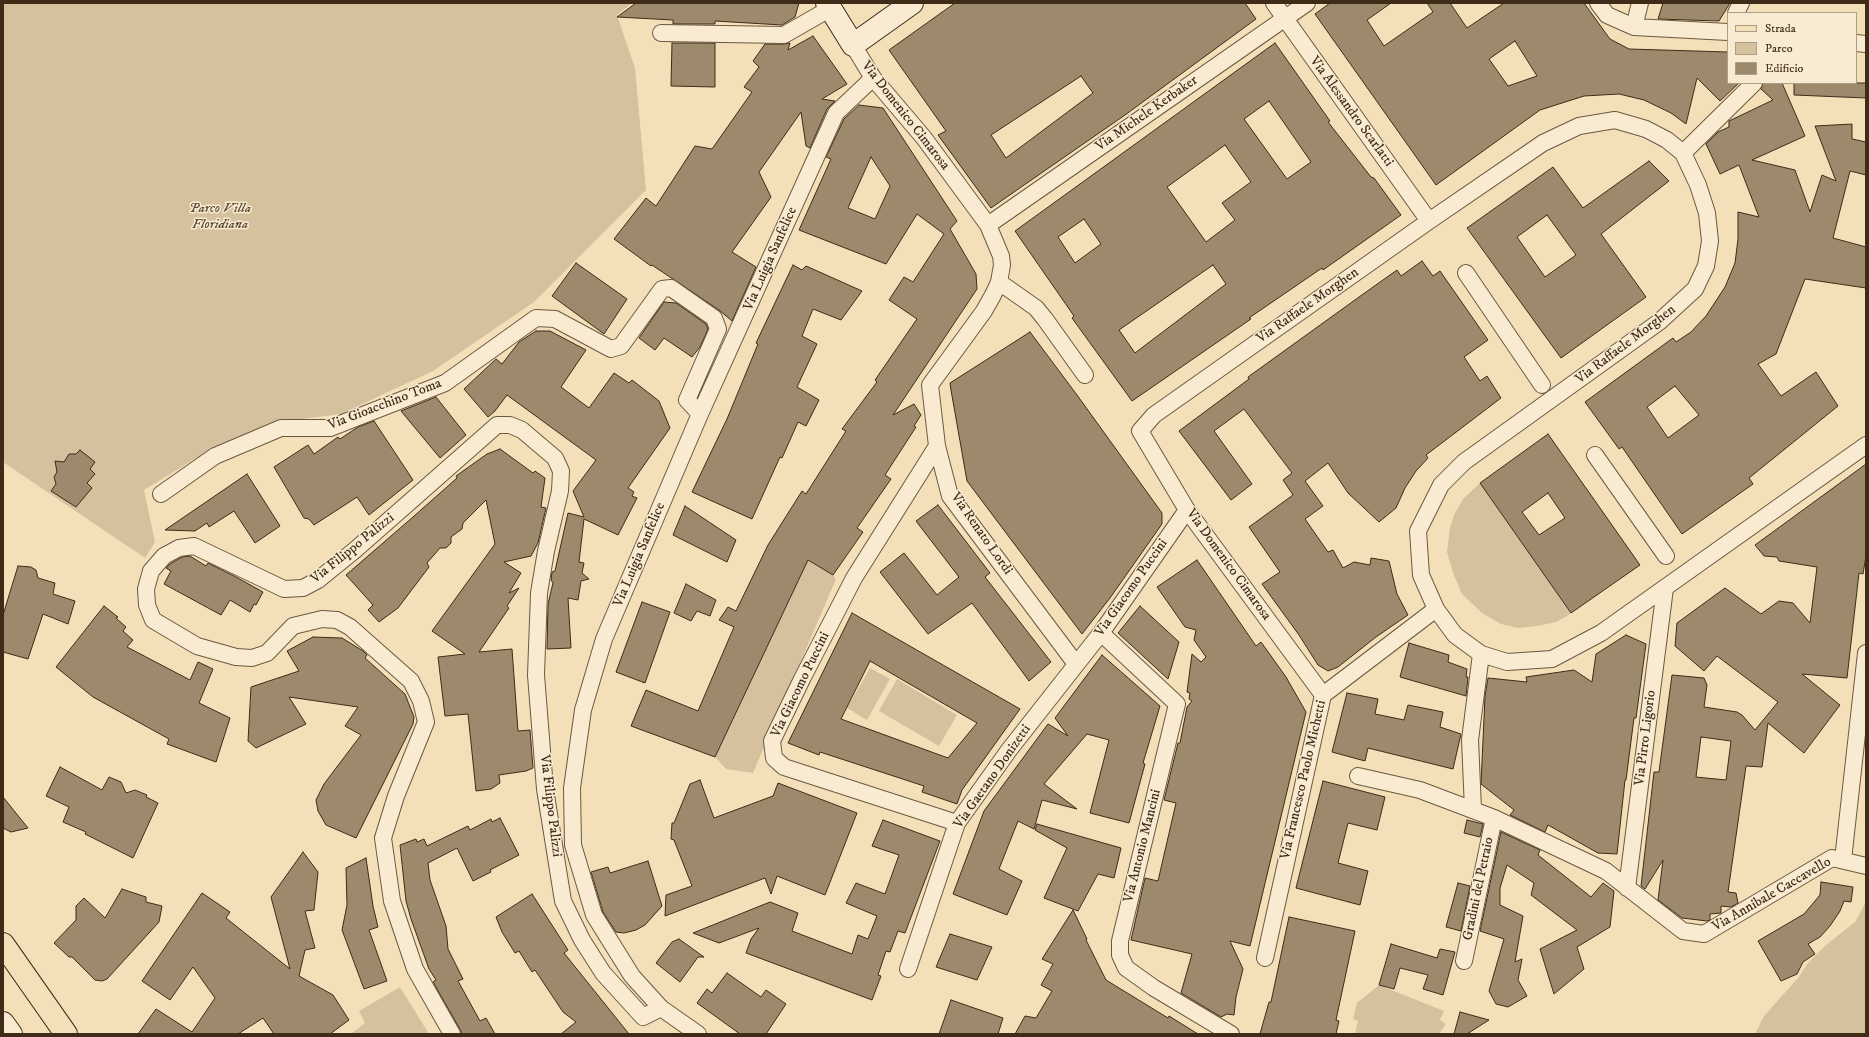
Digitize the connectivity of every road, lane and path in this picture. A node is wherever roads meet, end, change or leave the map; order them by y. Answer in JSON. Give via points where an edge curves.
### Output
{"nodes":[{"id":1,"x":912,"y":3,"type":"edge"},
{"id":2,"x":1274,"y":3,"type":"edge"},
{"id":3,"x":1307,"y":3,"type":"edge"},
{"id":4,"x":1598,"y":3,"type":"edge"},
{"id":5,"x":1640,"y":3,"type":"edge"},
{"id":6,"x":1742,"y":3,"type":"edge"},
{"id":7,"x":829,"y":6,"type":"edge"},
{"id":8,"x":1737,"y":12,"type":"edge"},
{"id":9,"x":1285,"y":19,"type":"junction"},
{"id":10,"x":1634,"y":27,"type":"junction"},
{"id":11,"x":1727,"y":31,"type":"edge"},
{"id":12,"x":661,"y":33,"type":"dead end"},
{"id":13,"x":852,"y":45,"type":"junction"},
{"id":14,"x":872,"y":78,"type":"junction"},
{"id":15,"x":1753,"y":84,"type":"edge"},
{"id":16,"x":1683,"y":153,"type":"junction"},
{"id":17,"x":1429,"y":221,"type":"junction"},
{"id":18,"x":988,"y":225,"type":"junction"},
{"id":19,"x":1466,"y":273,"type":"dead end"},
{"id":20,"x":999,"y":282,"type":"junction"},
{"id":21,"x":1083,"y":376,"type":"dead end"},
{"id":22,"x":930,"y":385,"type":"joint"},
{"id":23,"x":1542,"y":385,"type":"dead end"},
{"id":24,"x":700,"y":414,"type":"junction"},
{"id":25,"x":1140,"y":431,"type":"joint"},
{"id":26,"x":1866,"y":445,"type":"edge"},
{"id":27,"x":937,"y":446,"type":"junction"},
{"id":28,"x":1595,"y":455,"type":"dead end"},
{"id":29,"x":161,"y":494,"type":"dead end"},
{"id":30,"x":1187,"y":510,"type":"junction"},
{"id":31,"x":1666,"y":556,"type":"dead end"},
{"id":32,"x":1665,"y":588,"type":"junction"},
{"id":33,"x":1436,"y":609,"type":"junction"},
{"id":34,"x":1101,"y":633,"type":"junction"},
{"id":35,"x":1866,"y":653,"type":"edge"},
{"id":36,"x":1481,"y":654,"type":"junction"},
{"id":37,"x":1076,"y":664,"type":"junction"},
{"id":38,"x":1323,"y":695,"type":"junction"},
{"id":39,"x":1358,"y":776,"type":"dead end"},
{"id":40,"x":1472,"y":810,"type":"junction"},
{"id":41,"x":1494,"y":818,"type":"junction"},
{"id":42,"x":957,"y":823,"type":"junction"},
{"id":43,"x":1843,"y":860,"type":"junction"},
{"id":44,"x":1866,"y":866,"type":"edge"},
{"id":45,"x":1627,"y":888,"type":"junction"},
{"id":46,"x":3,"y":944,"type":"edge"},
{"id":47,"x":1265,"y":958,"type":"dead end"},
{"id":48,"x":1464,"y":961,"type":"dead end"},
{"id":49,"x":908,"y":969,"type":"dead end"},
{"id":50,"x":661,"y":1008,"type":"junction"},
{"id":51,"x":3,"y":1023,"type":"edge"},
{"id":52,"x":11,"y":1034,"type":"edge"},
{"id":53,"x":66,"y":1034,"type":"edge"},
{"id":54,"x":452,"y":1034,"type":"edge"},
{"id":55,"x":698,"y":1034,"type":"edge"},
{"id":56,"x":1231,"y":1034,"type":"edge"}],
"edges":[{"from":1,"to":13,"type":"street"},
{"from":2,"to":9,"type":"street","name":"Via Alessandro Scarlatti"},
{"from":3,"to":9,"type":"street","name":"Via Michele Kerbaker"},
{"from":4,"to":10,"type":"street","via":[[1607,15]]},
{"from":5,"to":10,"type":"street"},
{"from":6,"to":8,"type":"street"},
{"from":7,"to":12,"type":"street","via":[[784,35]]},
{"from":7,"to":13,"type":"street","name":"Via Domenico Cimarosa"},
{"from":9,"to":17,"type":"street","name":"Via Alessandro Scarlatti"},
{"from":9,"to":18,"type":"street","name":"Via Michele Kerbaker"},
{"from":10,"to":11,"type":"street"},
{"from":13,"to":14,"type":"street","name":"Via Domenico Cimarosa"},
{"from":14,"to":18,"type":"street","name":"Via Domenico Cimarosa","via":[[924,138]]},
{"from":14,"to":24,"type":"street","name":"Via Luigia Sanfelice","via":[[836,113]]},
{"from":15,"to":16,"type":"street"},
{"from":16,"to":17,"type":"street","name":"Via Raffaele Morghen","via":[[1667,140],[1646,129],[1615,120],[1579,126],[1543,143]]},
{"from":16,"to":33,"type":"street","name":"Via Raffaele Morghen","via":[[1698,185],[1707,213],[1710,241],[1706,266],[1695,289],[1659,322],[1464,462],[1441,485],[1418,531],[1422,575]]},
{"from":17,"to":25,"type":"street","name":"Via Raffaele Morghen","via":[[1154,415]]},
{"from":18,"to":20,"type":"street","name":"Via Domenico Cimarosa","via":[[1001,256]]},
{"from":19,"to":23,"type":"street"},
{"from":20,"to":21,"type":"street","via":[[1036,308],[1074,359]]},
{"from":20,"to":22,"type":"street","name":"Via Domenico Cimarosa","via":[[984,311]]},
{"from":22,"to":27,"type":"street","name":"Via Renato Lordi"},
{"from":24,"to":29,"type":"street","name":"Via Gioacchino Toma","via":[[687,400],[718,329],[714,318],[671,288],[662,289],[621,346],[611,349],[555,319],[536,318],[445,383],[330,428],[281,428],[215,456]]},
{"from":24,"to":50,"type":"street","name":"Via Luigia Sanfelice","via":[[604,639],[583,710],[572,788],[573,845],[594,915],[632,976]]},
{"from":25,"to":30,"type":"street","name":"Via Domenico Cimarosa"},
{"from":26,"to":32,"type":"street","name":"Via Raffaele Morghen"},
{"from":27,"to":37,"type":"street","name":"Via Renato Lordi","via":[[950,496]]},
{"from":27,"to":42,"type":"street","name":"Via Giacomo Puccini","via":[[854,578],[772,741],[774,758],[784,767]]},
{"from":28,"to":31,"type":"street"},
{"from":30,"to":34,"type":"street","name":"Via Giacomo Puccini"},
{"from":30,"to":38,"type":"street","name":"Via Domenico Cimarosa"},
{"from":32,"to":36,"type":"street","name":"Via Raffaele Morghen","via":[[1601,633],[1552,659],[1507,662]]},
{"from":32,"to":45,"type":"street","name":"Via Pirro Ligorio"},
{"from":33,"to":36,"type":"street","name":"Via Raffaele Morghen","via":[[1454,636]]},
{"from":33,"to":38,"type":"street","name":"Via Francesco Paolo Michetti"},
{"from":34,"to":37,"type":"street","name":"Via Giacomo Puccini"},
{"from":34,"to":56,"type":"street","name":"Via Antonio Mancini","via":[[1177,704],[1120,941],[1120,955],[1126,968],[1154,988]]},
{"from":35,"to":43,"type":"street"},
{"from":36,"to":40,"type":"street","via":[[1470,740]]},
{"from":37,"to":42,"type":"street","name":"Via Gaetano Donizetti","via":[[1009,750]]},
{"from":38,"to":47,"type":"street","name":"Via Francesco Paolo Michetti"},
{"from":39,"to":40,"type":"street","name":"Via Annibale Caccavello","via":[[1420,790]]},
{"from":40,"to":41,"type":"street","name":"Via Annibale Caccavello"},
{"from":41,"to":45,"type":"street","name":"Via Annibale Caccavello","via":[[1606,871]]},
{"from":41,"to":48,"type":"street","name":"Gradini del Petraio"},
{"from":42,"to":49,"type":"street","name":"Via Gaetano Donizetti"},
{"from":43,"to":44,"type":"street","name":"Via Annibale Caccavello"},
{"from":43,"to":45,"type":"street","name":"Via Annibale Caccavello","via":[[1832,858],[1704,934],[1683,931]]},
{"from":46,"to":53,"type":"main road"},
{"from":50,"to":54,"type":"street","name":"Via Filippo Palizzi","via":[[643,1017],[603,973],[582,940],[563,901],[546,789],[536,675],[539,593],[560,491],[561,471],[555,458],[522,430],[510,425],[497,426],[355,550],[318,580],[303,588],[284,590],[194,546],[179,548],[164,556],[151,571],[146,589],[147,605],[153,620],[197,646],[236,657],[252,658],[267,653],[293,626],[322,619],[337,620],[350,627],[411,681],[421,701],[426,722],[396,796],[383,838],[392,901],[413,962]]},
{"from":50,"to":55,"type":"street","name":"Via Luigia Sanfelice"},
{"from":51,"to":52,"type":"street"}]}
